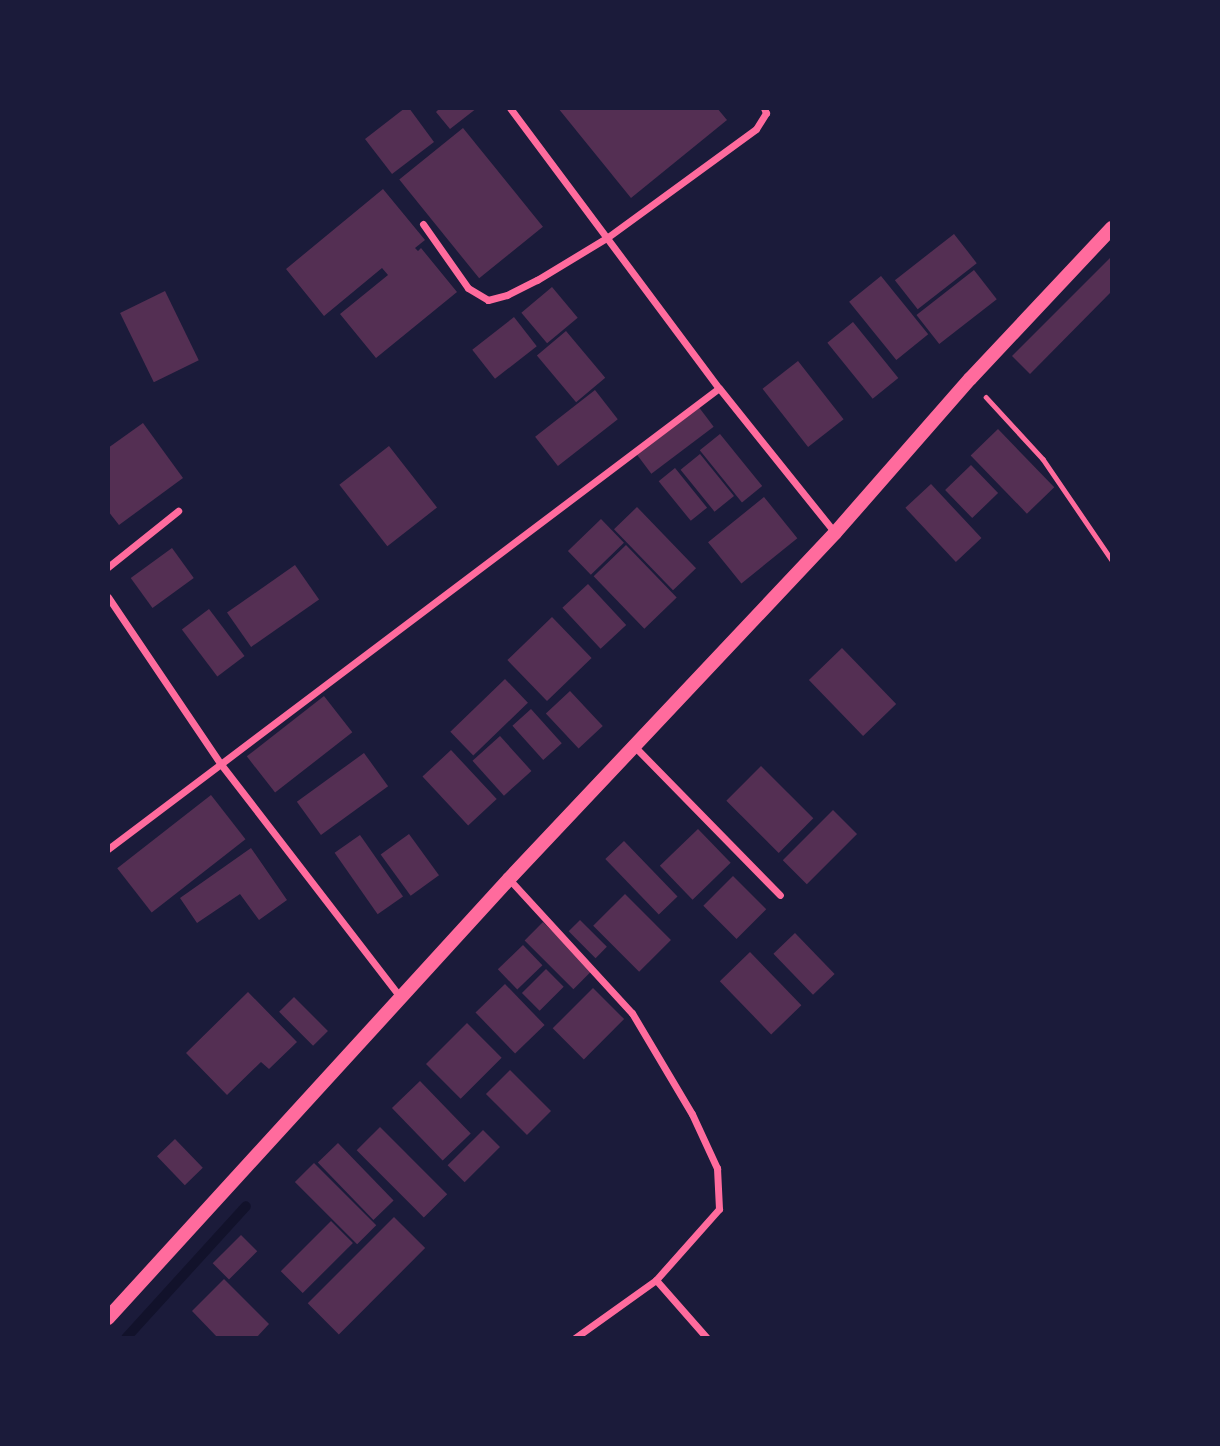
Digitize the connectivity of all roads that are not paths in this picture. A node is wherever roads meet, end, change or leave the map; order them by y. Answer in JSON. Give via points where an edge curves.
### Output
{"nodes":[{"id":1,"x":510,"y":108,"type":"edge"},
{"id":2,"x":764,"y":108,"type":"edge"},
{"id":3,"x":423,"y":224,"type":"dead end"},
{"id":4,"x":1111,"y":228,"type":"edge"},
{"id":5,"x":608,"y":237,"type":"junction"},
{"id":6,"x":719,"y":388,"type":"junction"},
{"id":7,"x":178,"y":511,"type":"dead end"},
{"id":8,"x":835,"y":533,"type":"junction"},
{"id":9,"x":108,"y":567,"type":"edge"},
{"id":10,"x":108,"y":597,"type":"edge"},
{"id":11,"x":635,"y":747,"type":"junction"},
{"id":12,"x":220,"y":763,"type":"junction"},
{"id":13,"x":108,"y":849,"type":"edge"},
{"id":14,"x":509,"y":879,"type":"junction"},
{"id":15,"x":780,"y":895,"type":"dead end"},
{"id":16,"x":402,"y":999,"type":"junction"},
{"id":17,"x":656,"y":1280,"type":"junction"},
{"id":18,"x":108,"y":1318,"type":"edge"},
{"id":19,"x":575,"y":1338,"type":"edge"},
{"id":20,"x":707,"y":1338,"type":"edge"}],
"edges":[{"from":1,"to":5,"type":"street"},
{"from":2,"to":5,"type":"street","via":[[766,113],[756,129]]},
{"from":3,"to":5,"type":"street","via":[[468,288],[488,300],[537,280]]},
{"from":4,"to":8,"type":"main road"},
{"from":5,"to":6,"type":"street"},
{"from":6,"to":8,"type":"street"},
{"from":6,"to":12,"type":"street"},
{"from":7,"to":9,"type":"street"},
{"from":8,"to":11,"type":"main road"},
{"from":10,"to":12,"type":"street"},
{"from":11,"to":14,"type":"main road"},
{"from":11,"to":15,"type":"street"},
{"from":12,"to":13,"type":"street"},
{"from":12,"to":16,"type":"street"},
{"from":14,"to":16,"type":"main road"},
{"from":14,"to":17,"type":"street","via":[[632,1013],[718,1168],[719,1209]]},
{"from":16,"to":18,"type":"main road"},
{"from":17,"to":19,"type":"street"},
{"from":17,"to":20,"type":"street"}]}
